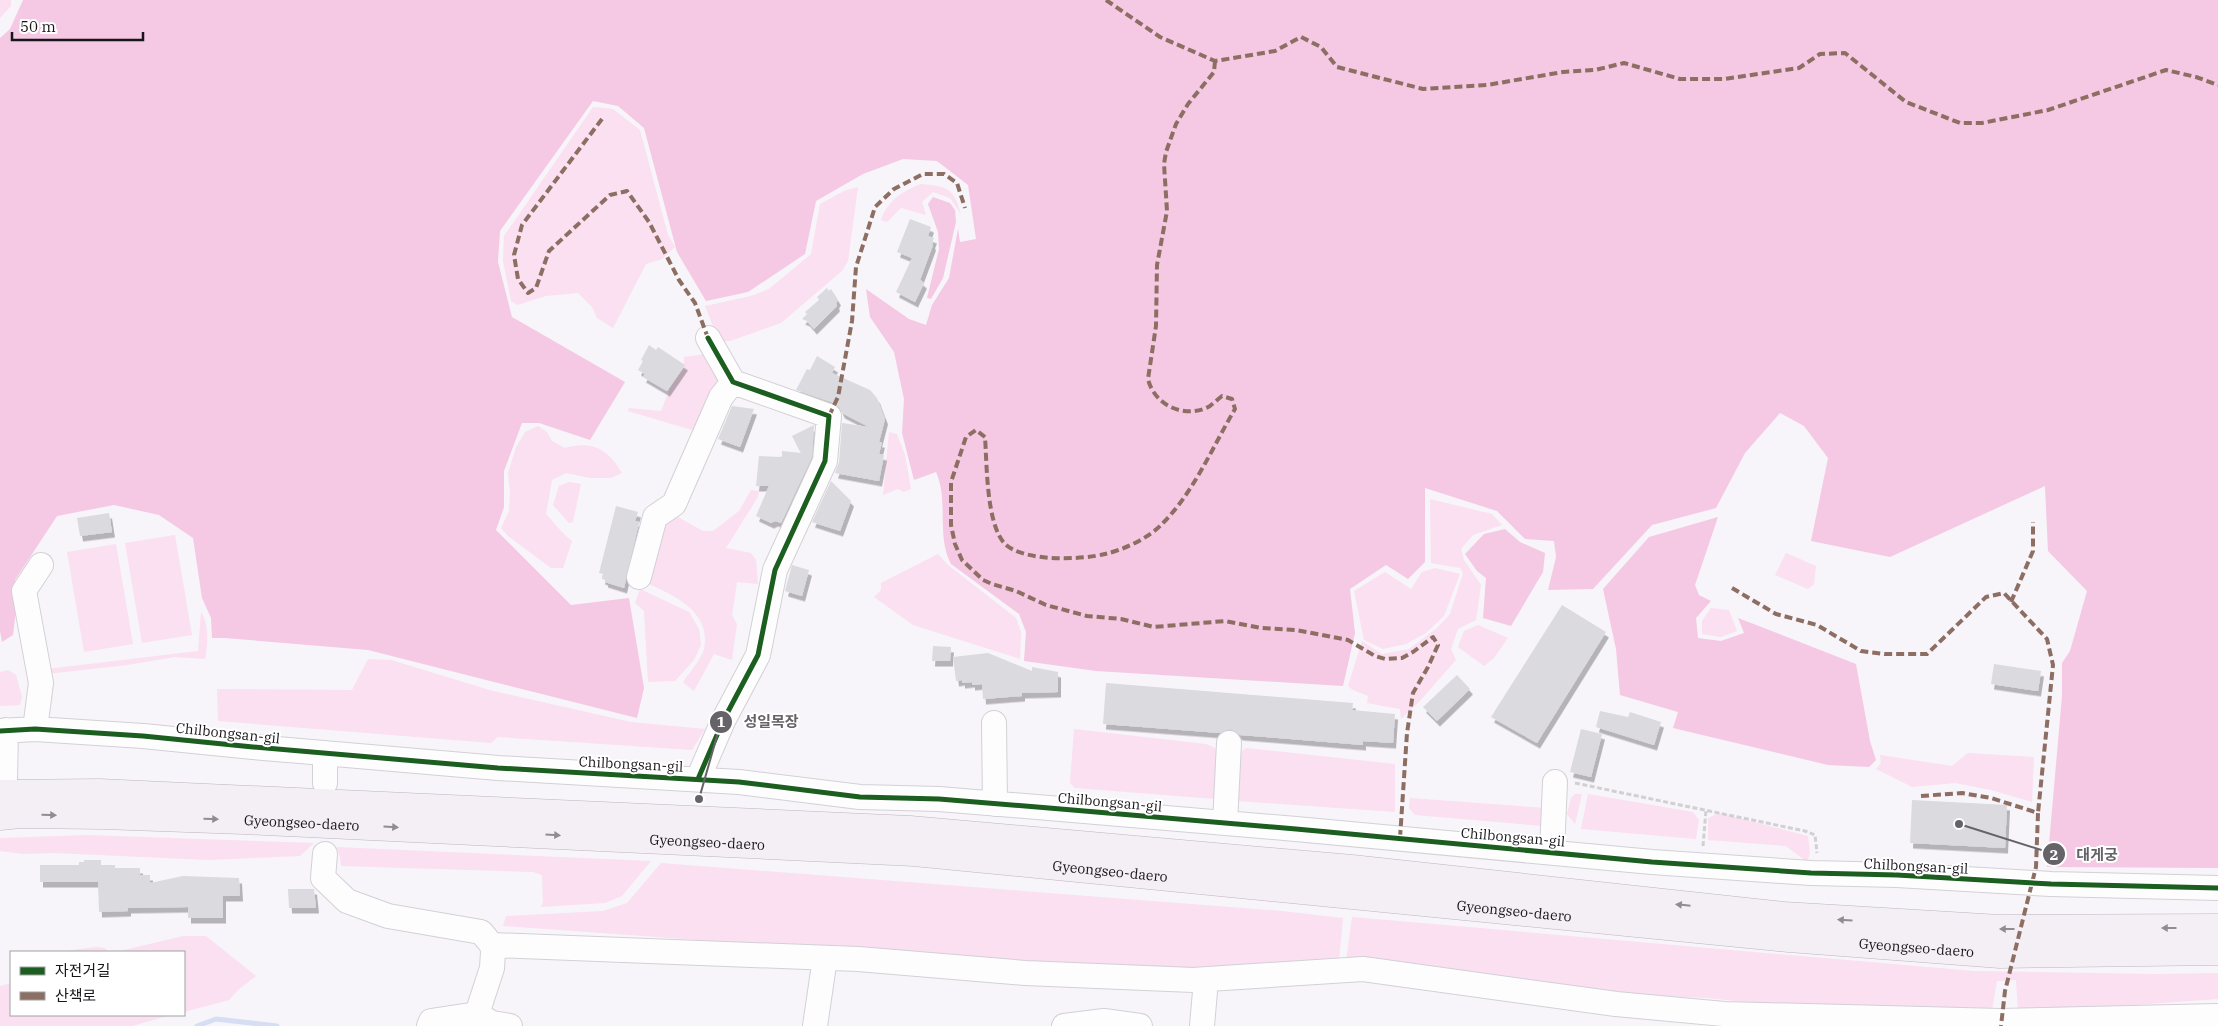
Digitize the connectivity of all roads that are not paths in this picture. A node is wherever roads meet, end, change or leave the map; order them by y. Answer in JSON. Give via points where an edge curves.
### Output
{"nodes":[{"id":1,"x":708,"y":338,"type":"dead end"},
{"id":2,"x":734,"y":382,"type":"junction"},
{"id":3,"x":41,"y":565,"type":"dead end"},
{"id":4,"x":639,"y":577,"type":"dead end"},
{"id":5,"x":994,"y":723,"type":"dead end"},
{"id":6,"x":35,"y":729,"type":"junction"},
{"id":7,"x":3,"y":731,"type":"edge"},
{"id":8,"x":1229,"y":743,"type":"dead end"},
{"id":9,"x":325,"y":753,"type":"junction"},
{"id":10,"x":698,"y":779,"type":"junction"},
{"id":11,"x":325,"y":783,"type":"dead end"},
{"id":12,"x":1555,"y":784,"type":"road end"},
{"id":13,"x":3,"y":788,"type":"edge"},
{"id":14,"x":995,"y":804,"type":"junction"},
{"id":15,"x":0,"y":816,"type":"edge"},
{"id":16,"x":1225,"y":823,"type":"junction"},
{"id":17,"x":1552,"y":852,"type":"junction"},
{"id":18,"x":325,"y":854,"type":"dead end"},
{"id":19,"x":2218,"y":888,"type":"edge"},
{"id":20,"x":2218,"y":928,"type":"edge"},
{"id":21,"x":492,"y":944,"type":"junction"},
{"id":22,"x":2218,"y":951,"type":"edge"},
{"id":23,"x":824,"y":958,"type":"junction"},
{"id":24,"x":1206,"y":980,"type":"junction"},
{"id":25,"x":477,"y":1014,"type":"junction"},
{"id":26,"x":2218,"y":1016,"type":"edge"},
{"id":27,"x":430,"y":1026,"type":"edge"},
{"id":28,"x":510,"y":1026,"type":"edge"},
{"id":29,"x":816,"y":1026,"type":"edge"},
{"id":30,"x":1064,"y":1026,"type":"edge"},
{"id":31,"x":1140,"y":1026,"type":"edge"},
{"id":32,"x":1202,"y":1026,"type":"edge"}],
"edges":[{"from":1,"to":2,"type":"street"},
{"from":2,"to":4,"type":"street","via":[[721,396],[674,504],[655,517]]},
{"from":2,"to":10,"type":"street","via":[[829,416],[825,461],[775,570],[758,655],[722,722]]},
{"from":3,"to":6,"type":"street","via":[[24,592],[41,683]]},
{"from":5,"to":14,"type":"street"},
{"from":6,"to":7,"type":"street","name":"Chilbongsan-gil"},
{"from":6,"to":9,"type":"street","name":"Chilbongsan-gil"},
{"from":7,"to":13,"type":"street"},
{"from":8,"to":16,"type":"street"},
{"from":9,"to":10,"type":"street","name":"Chilbongsan-gil","via":[[498,768]]},
{"from":9,"to":11,"type":"street"},
{"from":10,"to":14,"type":"street","name":"Chilbongsan-gil","via":[[860,797]]},
{"from":12,"to":17,"type":"street"},
{"from":20,"to":13,"type":"main road","name":"Gyeongseo-daero","one_way":true,"via":[[2000,929],[1784,916],[1352,869],[910,830]]},
{"from":14,"to":16,"type":"street","name":"Chilbongsan-gil"},
{"from":15,"to":22,"type":"main road","name":"Gyeongseo-daero","one_way":true,"via":[[243,820],[914,852],[1788,938],[1971,952]]},
{"from":16,"to":17,"type":"street","name":"Chilbongsan-gil"},
{"from":17,"to":19,"type":"street","name":"Chilbongsan-gil","via":[[1818,874]]},
{"from":18,"to":21,"type":"street","via":[[323,878],[347,901],[388,916],[481,932]]},
{"from":21,"to":23,"type":"street"},
{"from":21,"to":25,"type":"street","via":[[492,968]]},
{"from":23,"to":24,"type":"street","via":[[1025,973]]},
{"from":23,"to":29,"type":"street"},
{"from":24,"to":26,"type":"street","via":[[1363,969],[1616,1004],[1724,1014],[1991,1021]]},
{"from":24,"to":32,"type":"street"},
{"from":25,"to":27,"type":"street","via":[[431,1021]]},
{"from":25,"to":28,"type":"street","via":[[492,1023]]},
{"from":30,"to":31,"type":"street","via":[[1104,1021]]}]}
